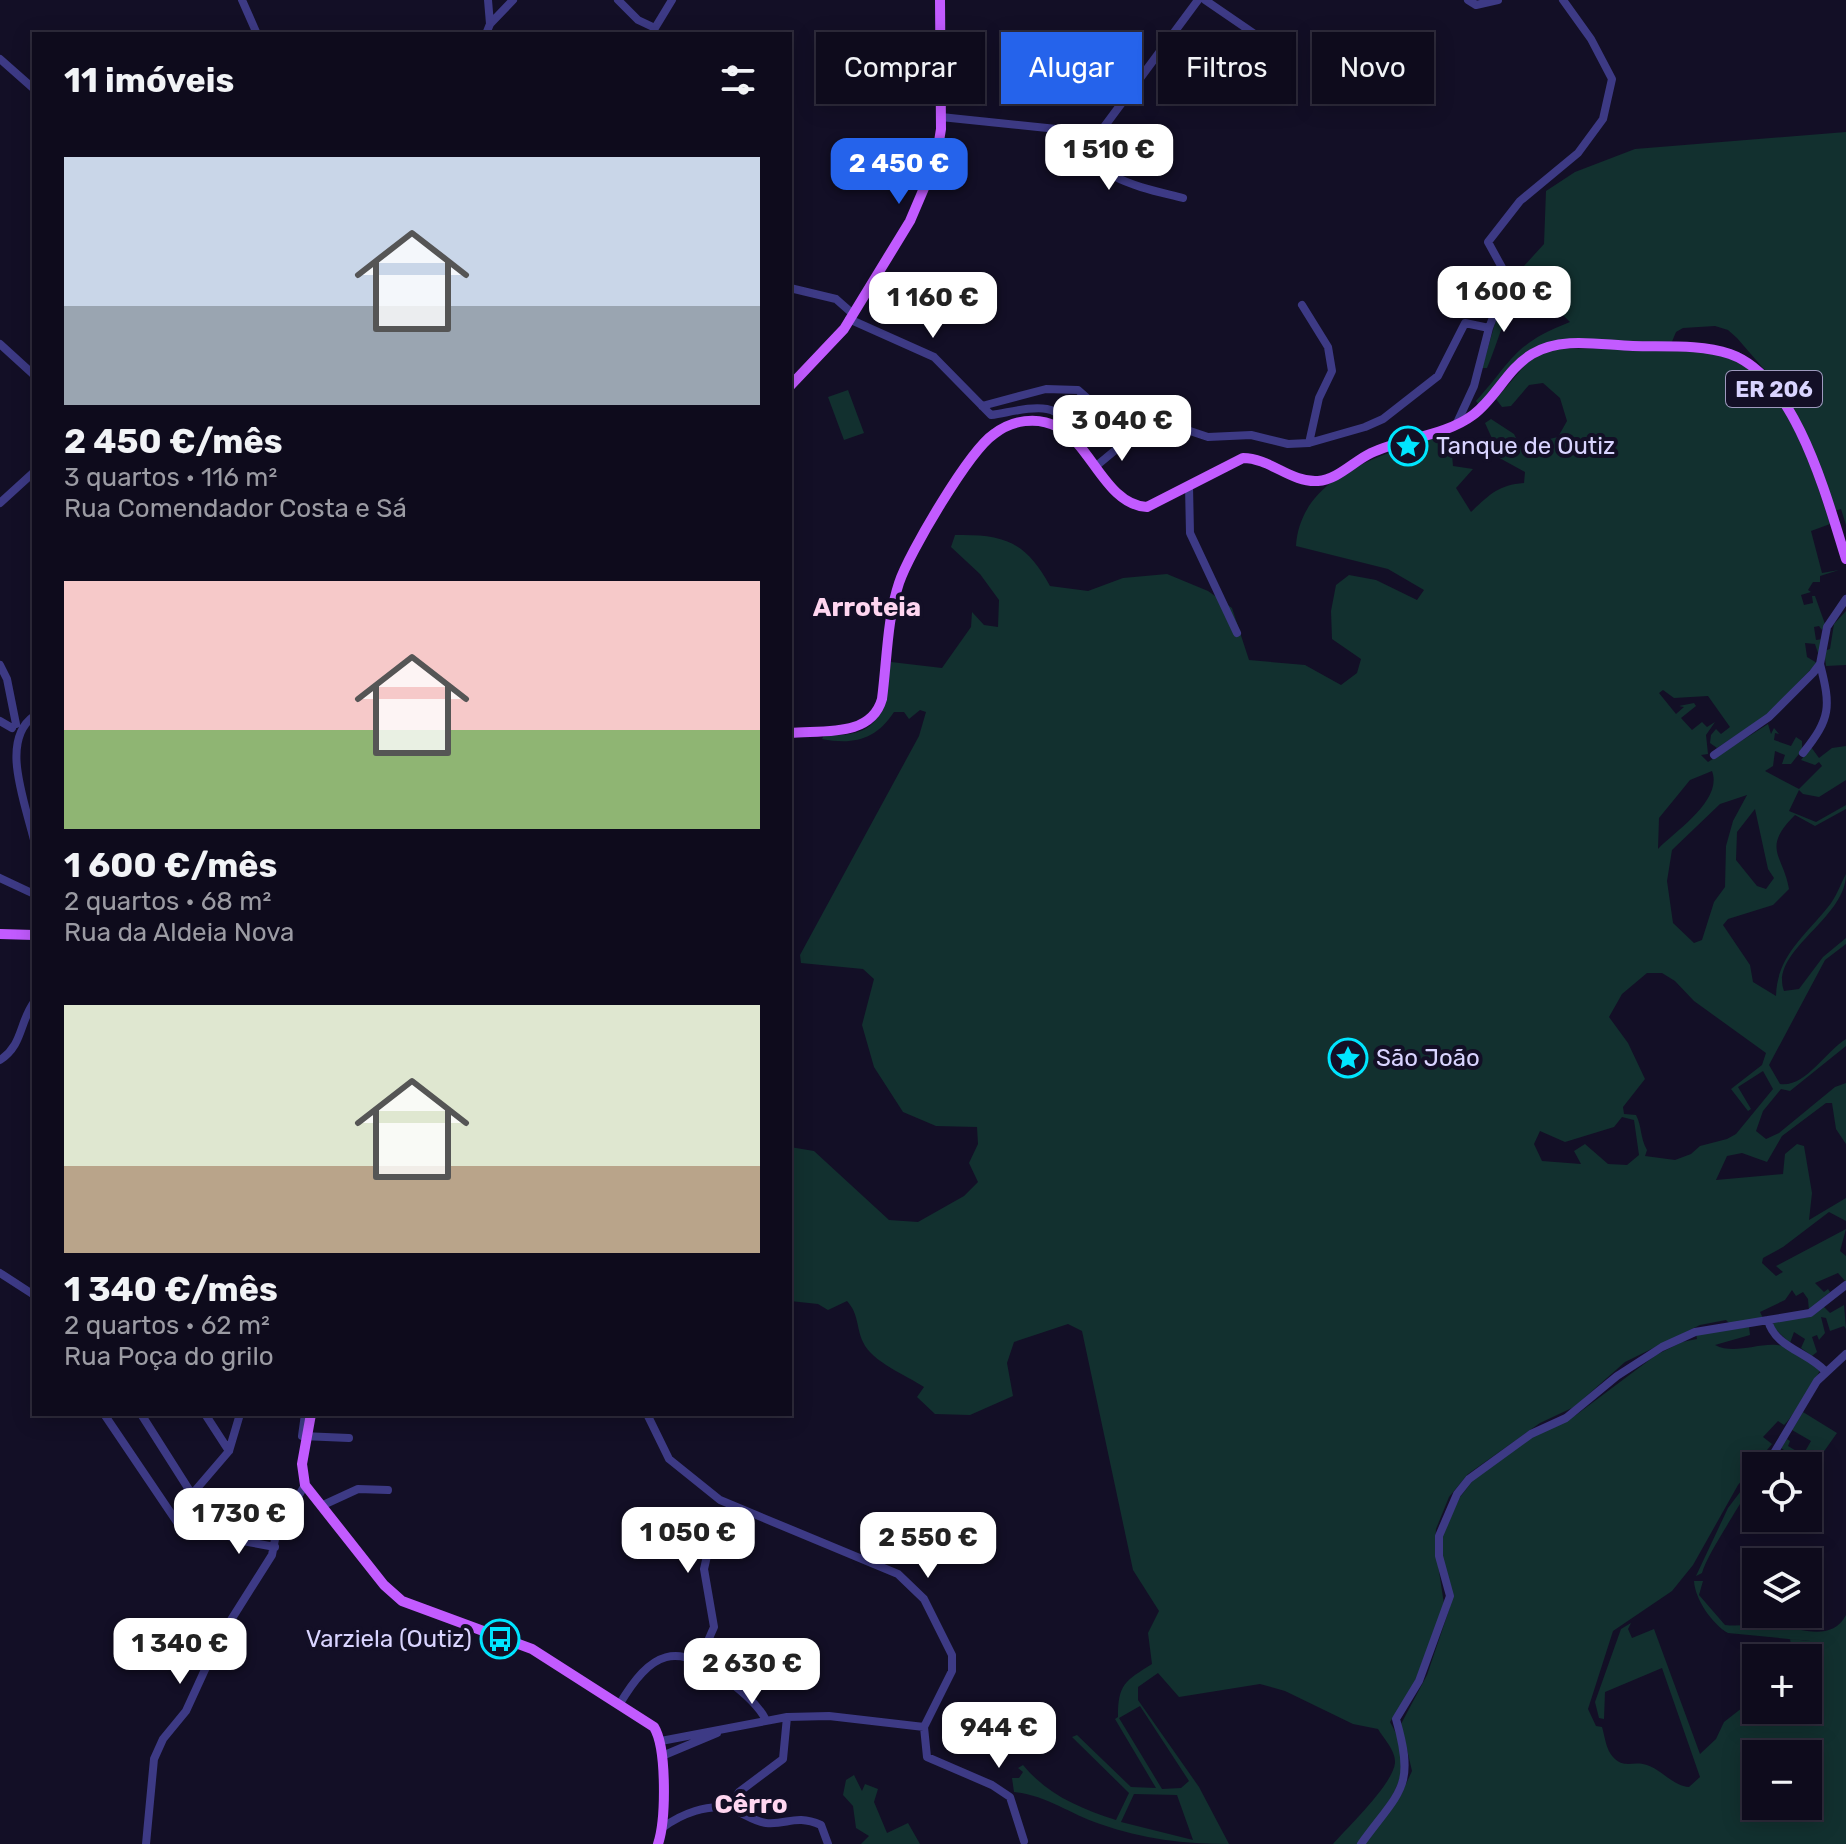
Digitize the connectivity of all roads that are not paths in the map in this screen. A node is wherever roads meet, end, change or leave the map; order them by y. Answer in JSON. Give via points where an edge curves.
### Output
{"nodes":[{"id":1,"x":242,"y":0,"type":"edge"},
{"id":2,"x":490,"y":0,"type":"edge"},
{"id":3,"x":618,"y":0,"type":"edge"},
{"id":4,"x":672,"y":0,"type":"edge"},
{"id":5,"x":940,"y":0,"type":"edge"},
{"id":6,"x":1198,"y":0,"type":"edge"},
{"id":7,"x":1205,"y":0,"type":"edge"},
{"id":8,"x":1468,"y":0,"type":"edge"},
{"id":9,"x":1498,"y":0,"type":"edge"},
{"id":10,"x":1563,"y":0,"type":"edge"},
{"id":11,"x":510,"y":3,"type":"edge"},
{"id":12,"x":490,"y":24,"type":"junction"},
{"id":13,"x":656,"y":31,"type":"edge"},
{"id":14,"x":256,"y":32,"type":"edge"},
{"id":15,"x":487,"y":32,"type":"edge"},
{"id":16,"x":1252,"y":32,"type":"edge"},
{"id":17,"x":0,"y":59,"type":"edge"},
{"id":18,"x":32,"y":87,"type":"edge"},
{"id":19,"x":941,"y":117,"type":"junction"},
{"id":20,"x":1078,"y":133,"type":"junction"},
{"id":21,"x":1183,"y":198,"type":"dead end"},
{"id":22,"x":792,"y":288,"type":"edge"},
{"id":23,"x":1302,"y":305,"type":"dead end"},
{"id":24,"x":851,"y":316,"type":"junction"},
{"id":25,"x":1489,"y":328,"type":"junction"},
{"id":26,"x":0,"y":344,"type":"edge"},
{"id":27,"x":32,"y":371,"type":"edge"},
{"id":28,"x":792,"y":384,"type":"edge"},
{"id":29,"x":982,"y":406,"type":"junction"},
{"id":30,"x":1456,"y":425,"type":"junction"},
{"id":31,"x":1070,"y":436,"type":"junction"},
{"id":32,"x":1131,"y":437,"type":"junction"},
{"id":33,"x":1309,"y":443,"type":"junction"},
{"id":34,"x":1095,"y":467,"type":"junction"},
{"id":35,"x":32,"y":474,"type":"edge"},
{"id":36,"x":1189,"y":486,"type":"junction"},
{"id":37,"x":0,"y":503,"type":"edge"},
{"id":38,"x":1846,"y":559,"type":"edge"},
{"id":39,"x":1846,"y":599,"type":"edge"},
{"id":40,"x":1237,"y":633,"type":"dead end"},
{"id":41,"x":1820,"y":664,"type":"junction"},
{"id":42,"x":0,"y":665,"type":"edge"},
{"id":43,"x":32,"y":717,"type":"edge"},
{"id":44,"x":0,"y":721,"type":"edge"},
{"id":45,"x":12,"y":730,"type":"junction"},
{"id":46,"x":792,"y":733,"type":"edge"},
{"id":47,"x":1803,"y":753,"type":"dead end"},
{"id":48,"x":1714,"y":755,"type":"dead end"},
{"id":49,"x":6,"y":758,"type":"dead end"},
{"id":50,"x":32,"y":834,"type":"edge"},
{"id":51,"x":0,"y":878,"type":"edge"},
{"id":52,"x":32,"y":893,"type":"edge"},
{"id":53,"x":0,"y":934,"type":"edge"},
{"id":54,"x":32,"y":935,"type":"edge"},
{"id":55,"x":32,"y":1005,"type":"edge"},
{"id":56,"x":0,"y":1060,"type":"edge"},
{"id":57,"x":0,"y":1273,"type":"edge"},
{"id":58,"x":1846,"y":1285,"type":"edge"},
{"id":59,"x":32,"y":1294,"type":"edge"},
{"id":60,"x":1768,"y":1320,"type":"junction"},
{"id":61,"x":1846,"y":1354,"type":"edge"},
{"id":62,"x":1825,"y":1371,"type":"junction"},
{"id":63,"x":105,"y":1416,"type":"edge"},
{"id":64,"x":142,"y":1416,"type":"edge"},
{"id":65,"x":206,"y":1416,"type":"edge"},
{"id":66,"x":239,"y":1416,"type":"edge"},
{"id":67,"x":308,"y":1416,"type":"edge"},
{"id":68,"x":648,"y":1416,"type":"edge"},
{"id":69,"x":305,"y":1437,"type":"junction"},
{"id":70,"x":349,"y":1438,"type":"dead end"},
{"id":71,"x":229,"y":1451,"type":"junction"},
{"id":72,"x":1775,"y":1452,"type":"edge"},
{"id":73,"x":305,"y":1485,"type":"junction"},
{"id":74,"x":388,"y":1490,"type":"dead end"},
{"id":75,"x":193,"y":1493,"type":"junction"},
{"id":76,"x":321,"y":1506,"type":"junction"},
{"id":77,"x":737,"y":1509,"type":"junction"},
{"id":78,"x":214,"y":1529,"type":"junction"},
{"id":79,"x":275,"y":1547,"type":"junction"},
{"id":80,"x":700,"y":1659,"type":"junction"},
{"id":81,"x":619,"y":1705,"type":"junction"},
{"id":82,"x":787,"y":1717,"type":"junction"},
{"id":83,"x":766,"y":1720,"type":"junction"},
{"id":84,"x":924,"y":1727,"type":"junction"},
{"id":85,"x":723,"y":1728,"type":"junction"},
{"id":86,"x":661,"y":1741,"type":"junction"},
{"id":87,"x":662,"y":1756,"type":"junction"},
{"id":88,"x":729,"y":1808,"type":"junction"},
{"id":89,"x":662,"y":1828,"type":"junction"},
{"id":90,"x":1024,"y":1841,"type":"dead end"},
{"id":91,"x":146,"y":1844,"type":"edge"},
{"id":92,"x":658,"y":1844,"type":"edge"},
{"id":93,"x":828,"y":1844,"type":"edge"},
{"id":94,"x":1361,"y":1844,"type":"edge"}],
"edges":[{"from":1,"to":14,"type":"street"},
{"from":2,"to":11,"type":"street"},
{"from":2,"to":12,"type":"street"},
{"from":3,"to":13,"type":"street"},
{"from":4,"to":13,"type":"street"},
{"from":5,"to":19,"type":"main road"},
{"from":6,"to":20,"type":"street","via":[[1104,127]]},
{"from":7,"to":16,"type":"street"},
{"from":8,"to":9,"type":"street","via":[[1476,5]]},
{"from":10,"to":25,"type":"street","via":[[1612,79],[1603,119],[1578,153],[1520,201],[1488,242],[1505,273]]},
{"from":11,"to":12,"type":"street"},
{"from":12,"to":15,"type":"street"},
{"from":17,"to":18,"type":"street"},
{"from":19,"to":20,"type":"street"},
{"from":19,"to":24,"type":"main road","via":[[938,151],[916,209]]},
{"from":20,"to":21,"type":"street","via":[[1102,169],[1125,183]]},
{"from":22,"to":24,"type":"street","via":[[836,299]]},
{"from":23,"to":33,"type":"street","via":[[1328,347],[1332,371],[1319,398]]},
{"from":24,"to":28,"type":"main road"},
{"from":24,"to":29,"type":"street","via":[[934,357]]},
{"from":25,"to":30,"type":"street","via":[[1474,386]]},
{"from":25,"to":33,"type":"street","via":[[1465,323],[1438,376],[1383,419]]},
{"from":26,"to":27,"type":"street"},
{"from":29,"to":31,"type":"street","via":[[991,415],[1055,409],[1065,417]]},
{"from":29,"to":32,"type":"street","via":[[1046,389],[1078,390]]},
{"from":30,"to":36,"type":"main road","number":"ER 206","via":[[1375,451],[1322,480],[1303,479],[1246,458]]},
{"from":30,"to":38,"type":"main road","number":"ER 206","via":[[1479,410],[1517,366],[1539,350],[1565,344],[1723,352],[1765,377],[1812,456]]},
{"from":31,"to":34,"type":"main road","number":"ER 206"},
{"from":31,"to":46,"type":"main road","number":"ER 206","via":[[1053,425],[1028,421],[985,441],[900,580],[878,710],[851,729]]},
{"from":32,"to":33,"type":"street","via":[[1187,430],[1208,437],[1251,435]]},
{"from":32,"to":34,"type":"street"},
{"from":34,"to":36,"type":"main road","number":"ER 206","via":[[1139,506],[1157,504]]},
{"from":35,"to":37,"type":"street"},
{"from":36,"to":40,"type":"street","via":[[1190,533]]},
{"from":39,"to":41,"type":"street","via":[[1827,627]]},
{"from":41,"to":47,"type":"street","via":[[1828,713]]},
{"from":41,"to":48,"type":"street","via":[[1769,717]]},
{"from":42,"to":45,"type":"street","via":[[7,679]]},
{"from":43,"to":45,"type":"street"},
{"from":44,"to":45,"type":"street"},
{"from":49,"to":50,"type":"street"},
{"from":51,"to":52,"type":"street"},
{"from":53,"to":54,"type":"main road"},
{"from":55,"to":56,"type":"street","via":[[19,1044]]},
{"from":57,"to":59,"type":"street"},
{"from":58,"to":60,"type":"street","via":[[1810,1313]]},
{"from":60,"to":62,"type":"street","via":[[1781,1342],[1803,1351]]},
{"from":60,"to":94,"type":"street","via":[[1695,1332],[1662,1347],[1566,1418],[1531,1434],[1469,1479],[1457,1494],[1439,1536],[1450,1596],[1419,1681],[1396,1719],[1405,1777]]},
{"from":61,"to":62,"type":"street"},
{"from":62,"to":72,"type":"street"},
{"from":63,"to":78,"type":"street","via":[[183,1531]]},
{"from":64,"to":75,"type":"street"},
{"from":65,"to":71,"type":"street"},
{"from":66,"to":71,"type":"street"},
{"from":67,"to":69,"type":"main road"},
{"from":68,"to":77,"type":"street","via":[[669,1459]]},
{"from":69,"to":70,"type":"street"},
{"from":69,"to":73,"type":"main road"},
{"from":71,"to":75,"type":"street"},
{"from":73,"to":76,"type":"main road"},
{"from":73,"to":79,"type":"street","via":[[276,1534]]},
{"from":74,"to":76,"type":"street","via":[[358,1489]]},
{"from":75,"to":78,"type":"street"},
{"from":76,"to":81,"type":"main road","via":[[402,1601],[515,1641]]},
{"from":77,"to":80,"type":"street","via":[[734,1525],[707,1556],[704,1569],[714,1627]]},
{"from":77,"to":84,"type":"street","via":[[898,1574],[924,1599],[952,1655],[952,1671]]},
{"from":78,"to":79,"type":"street","via":[[237,1540]]},
{"from":79,"to":91,"type":"street","via":[[154,1759]]},
{"from":80,"to":81,"type":"street","via":[[654,1661]]},
{"from":80,"to":83,"type":"street","via":[[743,1692]]},
{"from":81,"to":86,"type":"main road","via":[[654,1727]]},
{"from":82,"to":83,"type":"street"},
{"from":82,"to":84,"type":"street","via":[[829,1716]]},
{"from":82,"to":88,"type":"street","via":[[783,1759],[739,1792]]},
{"from":83,"to":85,"type":"street"},
{"from":84,"to":90,"type":"street","via":[[927,1757],[1010,1797]]},
{"from":85,"to":86,"type":"street"},
{"from":85,"to":87,"type":"street"},
{"from":86,"to":87,"type":"main road"},
{"from":87,"to":89,"type":"main road"},
{"from":88,"to":89,"type":"street","via":[[680,1815]]},
{"from":88,"to":93,"type":"street","via":[[767,1823],[798,1818],[813,1822],[821,1825]]},
{"from":89,"to":92,"type":"main road"}]}
